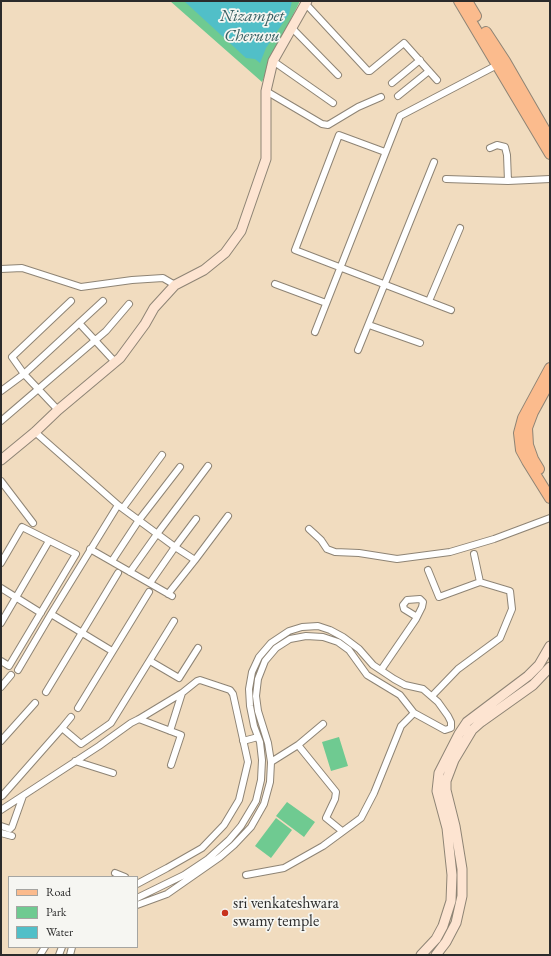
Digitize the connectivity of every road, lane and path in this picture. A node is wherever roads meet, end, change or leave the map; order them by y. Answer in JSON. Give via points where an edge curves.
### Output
{"nodes":[{"id":1,"x":459,"y":1,"type":"edge"},
{"id":2,"x":467,"y":1,"type":"edge"},
{"id":3,"x":306,"y":2,"type":"edge"},
{"id":4,"x":292,"y":28,"type":"junction"},
{"id":5,"x":420,"y":60,"type":"junction"},
{"id":6,"x":273,"y":61,"type":"junction"},
{"id":7,"x":501,"y":63,"type":"junction"},
{"id":8,"x":429,"y":71,"type":"junction"},
{"id":9,"x":338,"y":75,"type":"dead end"},
{"id":10,"x":437,"y":80,"type":"dead end"},
{"id":11,"x":392,"y":83,"type":"dead end"},
{"id":12,"x":266,"y":91,"type":"junction"},
{"id":13,"x":398,"y":96,"type":"dead end"},
{"id":14,"x":381,"y":97,"type":"dead end"},
{"id":15,"x":333,"y":102,"type":"dead end"},
{"id":16,"x":550,"y":139,"type":"edge"},
{"id":17,"x":490,"y":148,"type":"dead end"},
{"id":18,"x":385,"y":152,"type":"junction"},
{"id":19,"x":550,"y":154,"type":"edge"},
{"id":20,"x":434,"y":162,"type":"dead end"},
{"id":21,"x":446,"y":179,"type":"dead end"},
{"id":22,"x":550,"y":179,"type":"edge"},
{"id":23,"x":508,"y":181,"type":"junction"},
{"id":24,"x":460,"y":228,"type":"dead end"},
{"id":25,"x":340,"y":267,"type":"junction"},
{"id":26,"x":1,"y":269,"type":"edge"},
{"id":27,"x":275,"y":284,"type":"dead end"},
{"id":28,"x":175,"y":285,"type":"junction"},
{"id":29,"x":385,"y":285,"type":"junction"},
{"id":30,"x":71,"y":301,"type":"dead end"},
{"id":31,"x":103,"y":301,"type":"dead end"},
{"id":32,"x":429,"y":301,"type":"junction"},
{"id":33,"x":326,"y":303,"type":"junction"},
{"id":34,"x":129,"y":304,"type":"dead end"},
{"id":35,"x":451,"y":310,"type":"dead end"},
{"id":36,"x":79,"y":323,"type":"junction"},
{"id":37,"x":369,"y":325,"type":"junction"},
{"id":38,"x":315,"y":332,"type":"dead end"},
{"id":39,"x":95,"y":340,"type":"junction"},
{"id":40,"x":420,"y":343,"type":"dead end"},
{"id":41,"x":358,"y":350,"type":"dead end"},
{"id":42,"x":115,"y":362,"type":"junction"},
{"id":43,"x":550,"y":368,"type":"edge"},
{"id":44,"x":24,"y":374,"type":"junction"},
{"id":45,"x":550,"y":381,"type":"edge"},
{"id":46,"x":38,"y":390,"type":"junction"},
{"id":47,"x":1,"y":391,"type":"edge"},
{"id":48,"x":58,"y":410,"type":"junction"},
{"id":49,"x":1,"y":421,"type":"edge"},
{"id":50,"x":35,"y":432,"type":"junction"},
{"id":51,"x":162,"y":455,"type":"dead end"},
{"id":52,"x":1,"y":460,"type":"edge"},
{"id":53,"x":208,"y":466,"type":"dead end"},
{"id":54,"x":180,"y":467,"type":"dead end"},
{"id":55,"x":1,"y":481,"type":"edge"},
{"id":56,"x":550,"y":486,"type":"edge"},
{"id":57,"x":550,"y":498,"type":"edge"},
{"id":58,"x":121,"y":506,"type":"junction"},
{"id":59,"x":228,"y":516,"type":"dead end"},
{"id":60,"x":550,"y":518,"type":"edge"},
{"id":61,"x":196,"y":519,"type":"dead end"},
{"id":62,"x":139,"y":520,"type":"junction"},
{"id":63,"x":33,"y":523,"type":"dead end"},
{"id":64,"x":309,"y":528,"type":"dead end"},
{"id":65,"x":157,"y":534,"type":"junction"},
{"id":66,"x":49,"y":541,"type":"junction"},
{"id":67,"x":175,"y":547,"type":"junction"},
{"id":68,"x":90,"y":549,"type":"junction"},
{"id":69,"x":474,"y":554,"type":"dead end"},
{"id":70,"x":195,"y":560,"type":"junction"},
{"id":71,"x":112,"y":561,"type":"junction"},
{"id":72,"x":1,"y":563,"type":"edge"},
{"id":73,"x":428,"y":570,"type":"dead end"},
{"id":74,"x":130,"y":572,"type":"junction"},
{"id":75,"x":118,"y":573,"type":"dead end"},
{"id":76,"x":480,"y":582,"type":"junction"},
{"id":77,"x":150,"y":583,"type":"junction"},
{"id":78,"x":1,"y":588,"type":"edge"},
{"id":79,"x":149,"y":592,"type":"dead end"},
{"id":80,"x":16,"y":597,"type":"junction"},
{"id":81,"x":41,"y":613,"type":"junction"},
{"id":82,"x":50,"y":614,"type":"junction"},
{"id":83,"x":417,"y":617,"type":"dead end"},
{"id":84,"x":174,"y":621,"type":"dead end"},
{"id":85,"x":1,"y":623,"type":"edge"},
{"id":86,"x":82,"y":633,"type":"junction"},
{"id":87,"x":550,"y":646,"type":"edge"},
{"id":88,"x":198,"y":648,"type":"dead end"},
{"id":89,"x":112,"y":651,"type":"junction"},
{"id":90,"x":1,"y":661,"type":"edge"},
{"id":91,"x":150,"y":661,"type":"junction"},
{"id":92,"x":550,"y":666,"type":"edge"},
{"id":93,"x":18,"y":670,"type":"dead end"},
{"id":94,"x":381,"y":670,"type":"junction"},
{"id":95,"x":11,"y":675,"type":"dead end"},
{"id":96,"x":405,"y":685,"type":"junction"},
{"id":97,"x":1,"y":687,"type":"edge"},
{"id":98,"x":46,"y":692,"type":"dead end"},
{"id":99,"x":182,"y":693,"type":"junction"},
{"id":100,"x":400,"y":695,"type":"junction"},
{"id":101,"x":432,"y":696,"type":"junction"},
{"id":102,"x":35,"y":703,"type":"dead end"},
{"id":103,"x":78,"y":708,"type":"dead end"},
{"id":104,"x":414,"y":713,"type":"junction"},
{"id":105,"x":71,"y":717,"type":"dead end"},
{"id":106,"x":139,"y":720,"type":"junction"},
{"id":107,"x":254,"y":724,"type":"junction"},
{"id":108,"x":323,"y":724,"type":"dead end"},
{"id":109,"x":62,"y":728,"type":"junction"},
{"id":110,"x":240,"y":728,"type":"junction"},
{"id":111,"x":451,"y":728,"type":"junction"},
{"id":112,"x":170,"y":731,"type":"junction"},
{"id":113,"x":463,"y":736,"type":"junction"},
{"id":114,"x":258,"y":737,"type":"junction"},
{"id":115,"x":1,"y":741,"type":"edge"},
{"id":116,"x":243,"y":741,"type":"junction"},
{"id":117,"x":298,"y":745,"type":"junction"},
{"id":118,"x":76,"y":761,"type":"junction"},
{"id":119,"x":271,"y":762,"type":"junction"},
{"id":120,"x":171,"y":765,"type":"dead end"},
{"id":121,"x":262,"y":771,"type":"junction"},
{"id":122,"x":271,"y":771,"type":"junction"},
{"id":123,"x":113,"y":773,"type":"dead end"},
{"id":124,"x":1,"y":795,"type":"edge"},
{"id":125,"x":23,"y":796,"type":"junction"},
{"id":126,"x":1,"y":810,"type":"edge"},
{"id":127,"x":1,"y":826,"type":"edge"},
{"id":128,"x":1,"y":832,"type":"edge"},
{"id":129,"x":342,"y":832,"type":"junction"},
{"id":130,"x":12,"y":836,"type":"dead end"},
{"id":131,"x":115,"y":873,"type":"dead end"},
{"id":132,"x":246,"y":875,"type":"dead end"},
{"id":133,"x":122,"y":876,"type":"edge"},
{"id":134,"x":138,"y":882,"type":"edge"},
{"id":135,"x":138,"y":898,"type":"edge"},
{"id":136,"x":138,"y":905,"type":"edge"},
{"id":137,"x":421,"y":955,"type":"edge"},
{"id":138,"x":436,"y":955,"type":"edge"}],
"edges":[{"from":1,"to":7,"type":"main road"},
{"from":2,"to":7,"type":"main road"},
{"from":3,"to":4,"type":"street"},
{"from":3,"to":5,"type":"street","via":[[368,72],[403,44],[407,44]]},
{"from":4,"to":6,"type":"street"},
{"from":4,"to":9,"type":"street"},
{"from":5,"to":8,"type":"street"},
{"from":5,"to":11,"type":"street"},
{"from":6,"to":12,"type":"street"},
{"from":6,"to":15,"type":"street"},
{"from":7,"to":16,"type":"main road"},
{"from":7,"to":18,"type":"street","via":[[400,116]]},
{"from":7,"to":19,"type":"main road"},
{"from":8,"to":10,"type":"street"},
{"from":8,"to":13,"type":"street"},
{"from":12,"to":14,"type":"street","via":[[322,124],[328,125]]},
{"from":12,"to":28,"type":"street","via":[[266,159],[241,231],[225,253],[204,270]]},
{"from":17,"to":23,"type":"street","via":[[497,145],[505,147]]},
{"from":18,"to":25,"type":"street"},
{"from":18,"to":25,"type":"street","via":[[339,135],[295,250]]},
{"from":20,"to":29,"type":"street"},
{"from":21,"to":23,"type":"street"},
{"from":22,"to":23,"type":"street"},
{"from":24,"to":32,"type":"street"},
{"from":25,"to":29,"type":"street"},
{"from":25,"to":33,"type":"street"},
{"from":26,"to":28,"type":"street","via":[[22,268],[81,287],[163,278]]},
{"from":27,"to":33,"type":"street"},
{"from":28,"to":42,"type":"street","via":[[154,308],[145,324]]},
{"from":29,"to":32,"type":"street"},
{"from":29,"to":37,"type":"street"},
{"from":30,"to":44,"type":"street","via":[[12,357]]},
{"from":31,"to":36,"type":"street"},
{"from":32,"to":35,"type":"street"},
{"from":33,"to":38,"type":"street"},
{"from":34,"to":39,"type":"street"},
{"from":36,"to":39,"type":"street"},
{"from":36,"to":44,"type":"street"},
{"from":37,"to":40,"type":"street"},
{"from":37,"to":41,"type":"street"},
{"from":39,"to":42,"type":"street"},
{"from":39,"to":46,"type":"street"},
{"from":42,"to":48,"type":"street"},
{"from":43,"to":57,"type":"main road","via":[[522,418],[519,433],[521,450]]},
{"from":44,"to":46,"type":"street"},
{"from":44,"to":47,"type":"street"},
{"from":45,"to":56,"type":"main road","via":[[527,428],[528,445],[533,459]]},
{"from":46,"to":48,"type":"street"},
{"from":46,"to":49,"type":"street"},
{"from":48,"to":50,"type":"street"},
{"from":50,"to":52,"type":"street"},
{"from":50,"to":58,"type":"street"},
{"from":51,"to":58,"type":"street"},
{"from":53,"to":65,"type":"street"},
{"from":54,"to":62,"type":"street"},
{"from":55,"to":63,"type":"street"},
{"from":58,"to":62,"type":"street"},
{"from":58,"to":68,"type":"street"},
{"from":59,"to":70,"type":"street"},
{"from":60,"to":64,"type":"street","via":[[450,552],[398,559],[335,552],[327,549]]},
{"from":61,"to":67,"type":"street"},
{"from":62,"to":65,"type":"street"},
{"from":62,"to":71,"type":"street"},
{"from":65,"to":67,"type":"street"},
{"from":65,"to":74,"type":"street"},
{"from":66,"to":72,"type":"street","via":[[22,527]]},
{"from":66,"to":80,"type":"street"},
{"from":66,"to":81,"type":"street","via":[[76,554]]},
{"from":67,"to":70,"type":"street"},
{"from":67,"to":77,"type":"street"},
{"from":68,"to":71,"type":"street"},
{"from":68,"to":82,"type":"street"},
{"from":69,"to":76,"type":"street"},
{"from":70,"to":77,"type":"street","via":[[170,595]]},
{"from":71,"to":74,"type":"street"},
{"from":73,"to":76,"type":"street","via":[[439,597]]},
{"from":74,"to":77,"type":"street"},
{"from":75,"to":86,"type":"street"},
{"from":76,"to":101,"type":"street","via":[[510,591],[512,609],[500,638],[458,670]]},
{"from":78,"to":80,"type":"street"},
{"from":79,"to":89,"type":"street"},
{"from":80,"to":81,"type":"street"},
{"from":80,"to":85,"type":"street"},
{"from":81,"to":90,"type":"street","via":[[10,666]]},
{"from":82,"to":86,"type":"street"},
{"from":82,"to":93,"type":"street"},
{"from":83,"to":94,"type":"street"},
{"from":84,"to":91,"type":"street"},
{"from":86,"to":89,"type":"street"},
{"from":86,"to":98,"type":"street"},
{"from":87,"to":113,"type":"street","via":[[539,665],[528,676],[467,722]]},
{"from":88,"to":91,"type":"street","via":[[179,678]]},
{"from":89,"to":103,"type":"street"},
{"from":91,"to":109,"type":"street","via":[[111,723],[81,744]]},
{"from":92,"to":113,"type":"street","via":[[533,685]]},
{"from":94,"to":96,"type":"street"},
{"from":94,"to":107,"type":"street","via":[[359,649],[330,630],[318,626],[289,631],[259,657],[252,672],[249,689]]},
{"from":95,"to":97,"type":"street"},
{"from":96,"to":100,"type":"street"},
{"from":96,"to":101,"type":"street","via":[[423,689]]},
{"from":99,"to":106,"type":"street"},
{"from":99,"to":110,"type":"street","via":[[200,680],[230,690]]},
{"from":99,"to":112,"type":"street"},
{"from":100,"to":104,"type":"street"},
{"from":100,"to":119,"type":"street","via":[[367,675],[349,650],[338,642],[323,637],[306,636],[290,639],[276,648],[265,661],[258,679],[258,711]]},
{"from":101,"to":111,"type":"street","via":[[448,716]]},
{"from":102,"to":115,"type":"street"},
{"from":104,"to":111,"type":"street","via":[[442,729]]},
{"from":104,"to":129,"type":"street","via":[[400,726],[374,793],[361,818]]},
{"from":105,"to":109,"type":"street"},
{"from":106,"to":112,"type":"street"},
{"from":106,"to":118,"type":"street"},
{"from":107,"to":110,"type":"street"},
{"from":107,"to":114,"type":"street"},
{"from":108,"to":117,"type":"street"},
{"from":109,"to":124,"type":"street"},
{"from":110,"to":116,"type":"street"},
{"from":111,"to":113,"type":"street"},
{"from":112,"to":120,"type":"street","via":[[181,735]]},
{"from":113,"to":137,"type":"street","via":[[439,773],[438,785],[439,802],[447,828],[452,875],[451,901],[436,939]]},
{"from":113,"to":138,"type":"street","via":[[446,782],[462,869],[462,896],[456,923]]},
{"from":114,"to":116,"type":"street"},
{"from":114,"to":121,"type":"street"},
{"from":116,"to":134,"type":"street","via":[[248,762],[246,775],[239,800],[224,824],[202,848]]},
{"from":117,"to":119,"type":"street"},
{"from":117,"to":129,"type":"street","via":[[336,792],[326,818]]},
{"from":118,"to":123,"type":"street"},
{"from":118,"to":125,"type":"street"},
{"from":119,"to":122,"type":"street"},
{"from":121,"to":122,"type":"street"},
{"from":121,"to":135,"type":"street","via":[[256,801],[229,840],[208,859],[184,875]]},
{"from":122,"to":136,"type":"street","via":[[264,804],[250,827],[234,845],[167,894]]},
{"from":125,"to":126,"type":"street"},
{"from":125,"to":127,"type":"street","via":[[12,827]]},
{"from":128,"to":130,"type":"street"},
{"from":129,"to":132,"type":"street","via":[[284,868]]},
{"from":131,"to":133,"type":"street"}]}
